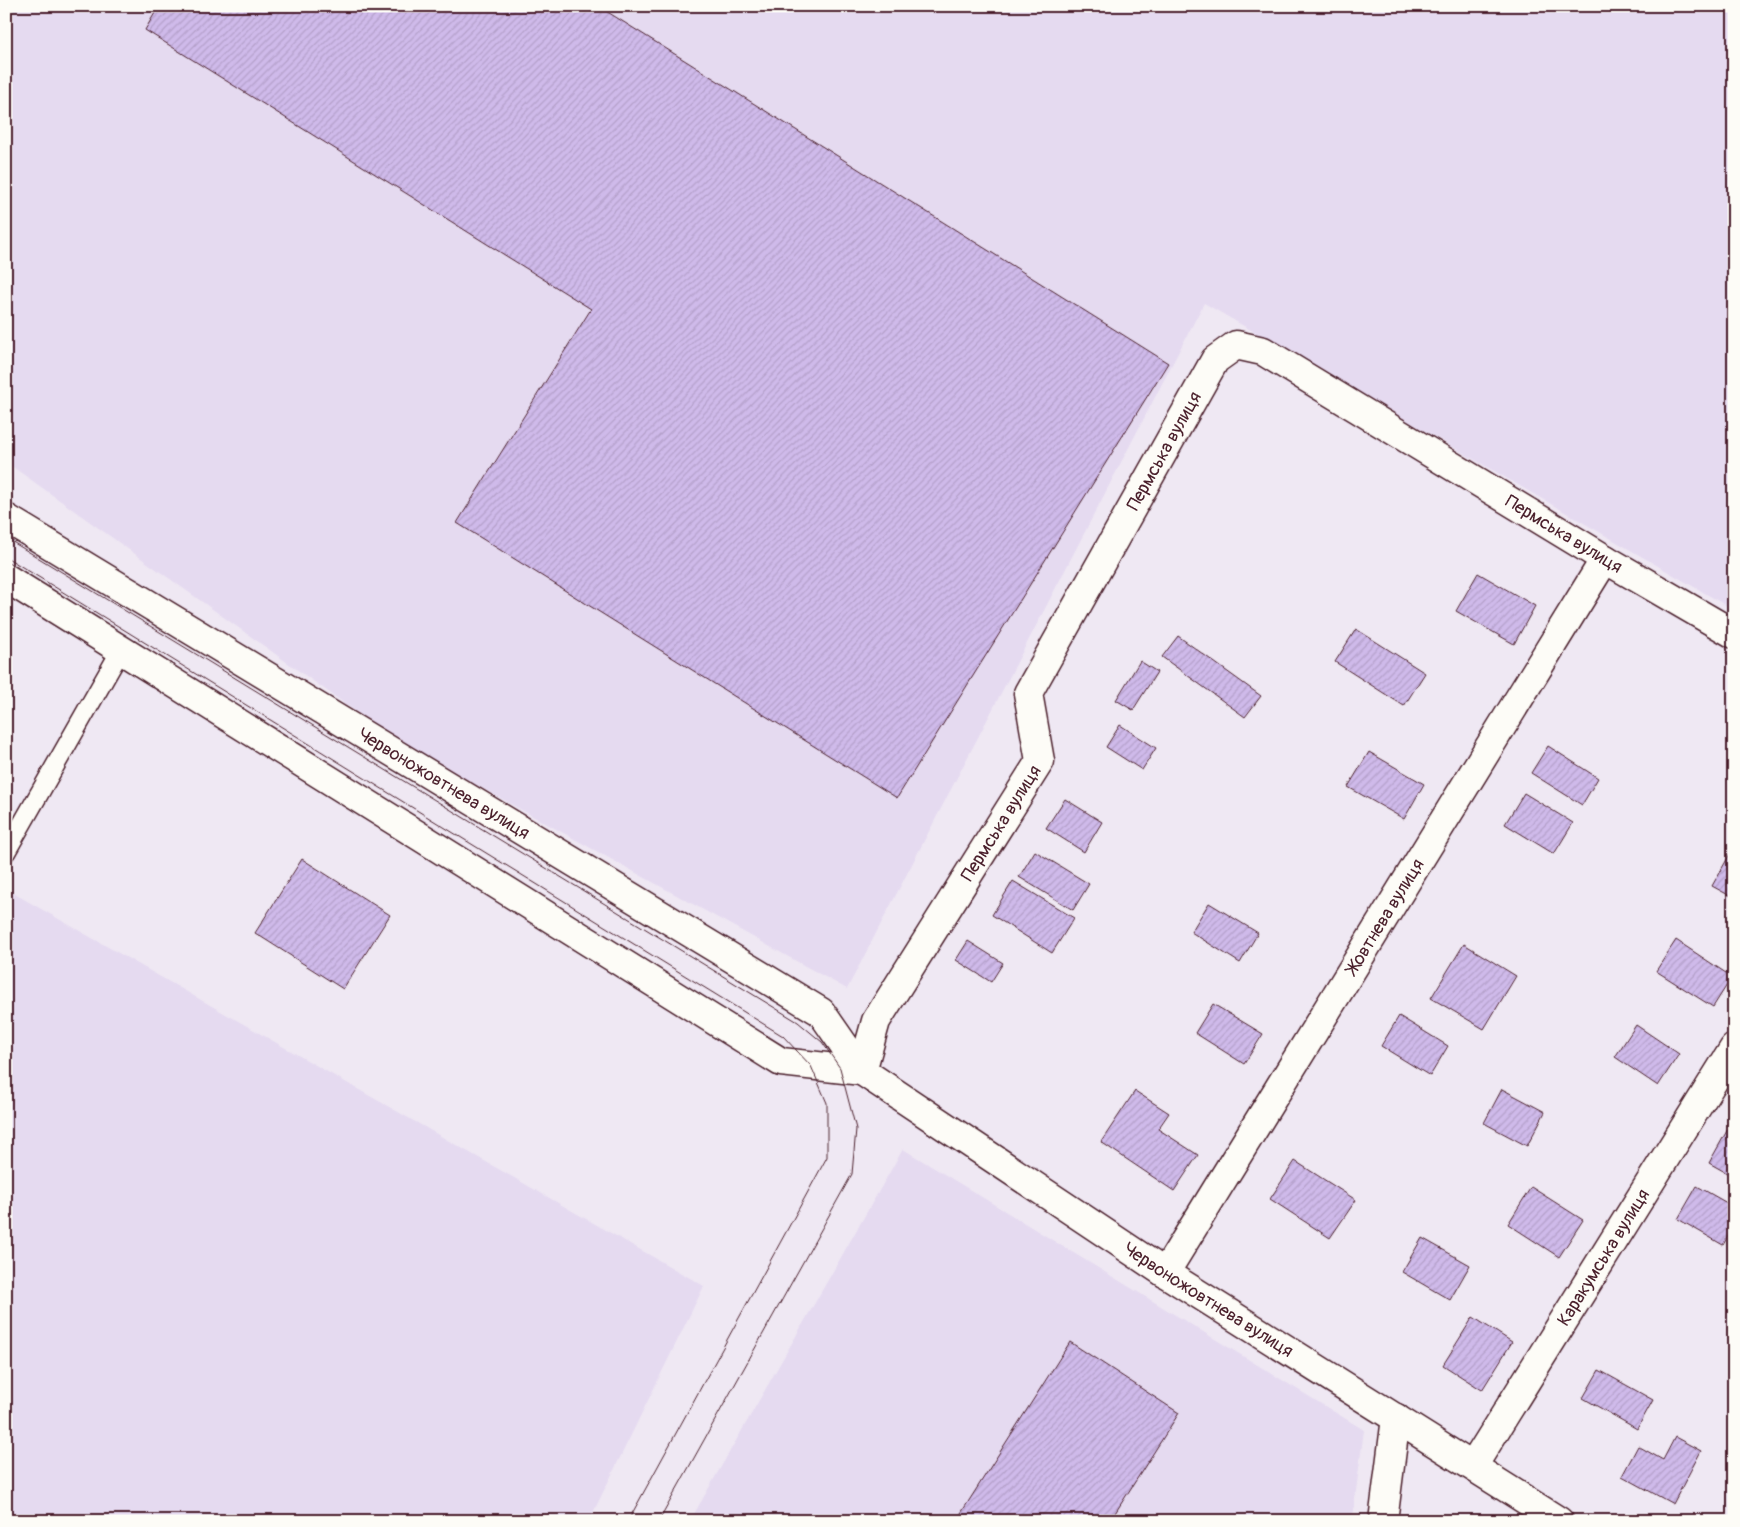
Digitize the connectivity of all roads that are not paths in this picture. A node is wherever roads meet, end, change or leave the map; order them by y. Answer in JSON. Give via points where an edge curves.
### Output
{"nodes":[{"id":1,"x":6,"y":518,"type":"edge"},
{"id":2,"x":1605,"y":559,"type":"junction"},
{"id":3,"x":6,"y":578,"type":"edge"},
{"id":4,"x":1734,"y":634,"type":"edge"},
{"id":5,"x":121,"y":650,"type":"junction"},
{"id":6,"x":6,"y":852,"type":"edge"},
{"id":7,"x":1734,"y":1048,"type":"edge"},
{"id":8,"x":862,"y":1071,"type":"junction"},
{"id":9,"x":1165,"y":1273,"type":"junction"},
{"id":10,"x":1396,"y":1418,"type":"junction"},
{"id":11,"x":1473,"y":1466,"type":"junction"},
{"id":12,"x":1383,"y":1521,"type":"edge"},
{"id":13,"x":1559,"y":1521,"type":"edge"}],
"edges":[{"from":1,"to":8,"type":"main road","name":"Червоножовтнева вулиця","via":[[821,1012]]},
{"from":2,"to":4,"type":"main road","name":"Пермська вулиця"},
{"from":2,"to":8,"type":"main road","name":"Пермська вулиця","via":[[1263,351],[1236,345],[1215,360],[1028,693],[1040,761],[876,1022]]},
{"from":2,"to":9,"type":"main road","name":"Жовтнева вулиця"},
{"from":3,"to":5,"type":"main road","name":"Червоножовтнева вулиця"},
{"from":5,"to":6,"type":"lane"},
{"from":5,"to":8,"type":"main road","name":"Червоножовтнева вулиця","via":[[781,1062]]},
{"from":7,"to":11,"type":"main road","name":"Каракумська вулиця"},
{"from":8,"to":9,"type":"main road","name":"Червоножовтнева вулиця"},
{"from":9,"to":10,"type":"main road","name":"Червоножовтнева вулиця"},
{"from":10,"to":11,"type":"main road","name":"Червоножовтнева вулиця"},
{"from":10,"to":12,"type":"main road"},
{"from":11,"to":13,"type":"main road","name":"Червоножовтнева вулиця"}]}
